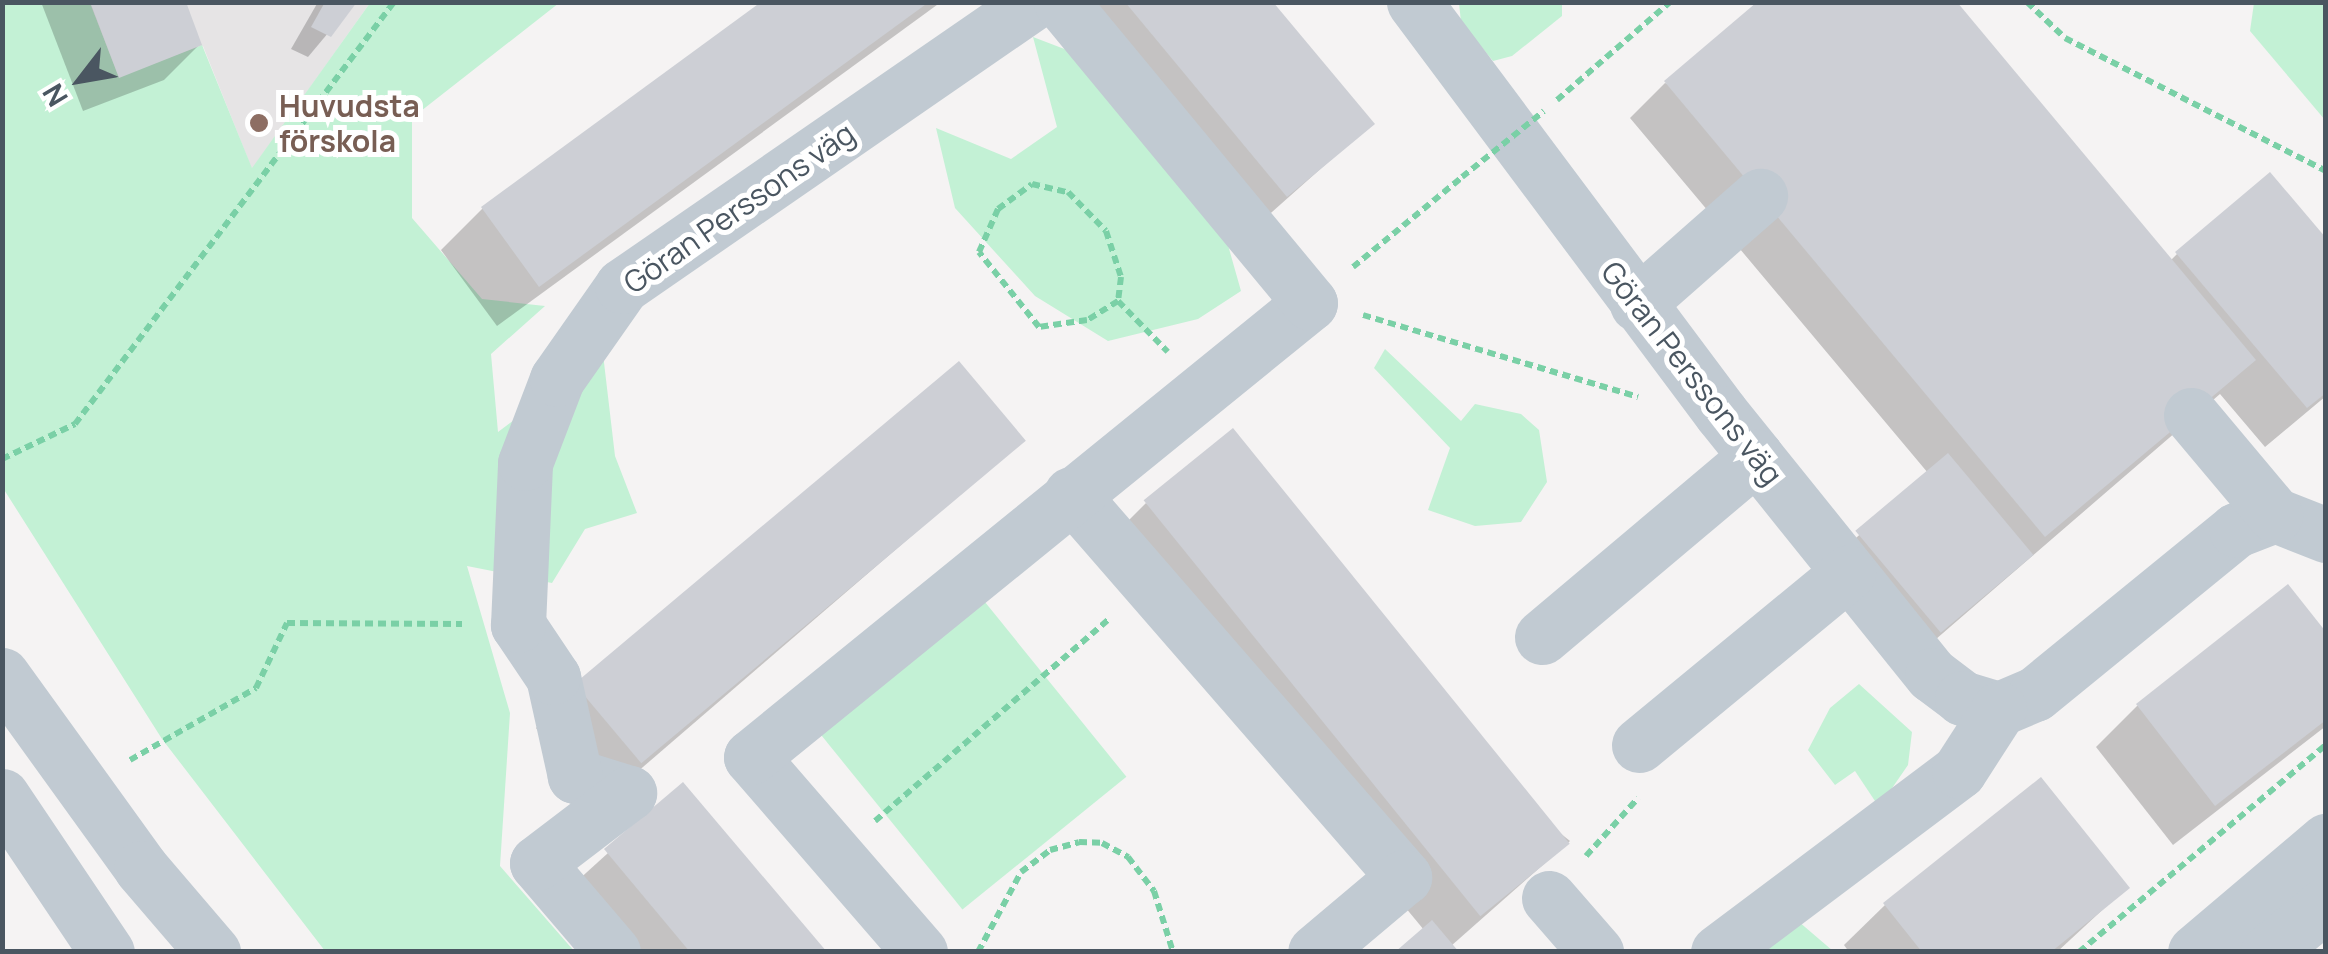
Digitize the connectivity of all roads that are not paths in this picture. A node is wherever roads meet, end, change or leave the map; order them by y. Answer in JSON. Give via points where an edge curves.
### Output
{"nodes":[{"id":1,"x":1033,"y":2,"type":"edge"},
{"id":2,"x":1061,"y":2,"type":"edge"},
{"id":3,"x":1414,"y":2,"type":"edge"},
{"id":4,"x":1760,"y":196,"type":"dead end"},
{"id":5,"x":1637,"y":304,"type":"junction"},
{"id":6,"x":2190,"y":415,"type":"dead end"},
{"id":7,"x":1756,"y":457,"type":"junction"},
{"id":8,"x":1072,"y":494,"type":"junction"},
{"id":9,"x":2275,"y":515,"type":"junction"},
{"id":10,"x":2326,"y":535,"type":"edge"},
{"id":11,"x":1848,"y":573,"type":"junction"},
{"id":12,"x":1542,"y":637,"type":"dead end"},
{"id":13,"x":2,"y":675,"type":"edge"},
{"id":14,"x":2000,"y":709,"type":"junction"},
{"id":15,"x":1640,"y":745,"type":"road end"},
{"id":16,"x":2,"y":796,"type":"edge"},
{"id":17,"x":2326,"y":840,"type":"edge"},
{"id":18,"x":1549,"y":898,"type":"road end"},
{"id":19,"x":2326,"y":904,"type":"edge"},
{"id":20,"x":106,"y":952,"type":"edge"},
{"id":21,"x":214,"y":952,"type":"edge"},
{"id":22,"x":613,"y":952,"type":"edge"},
{"id":23,"x":920,"y":952,"type":"edge"},
{"id":24,"x":1315,"y":952,"type":"edge"},
{"id":25,"x":1596,"y":952,"type":"edge"},
{"id":26,"x":1718,"y":952,"type":"edge"},
{"id":27,"x":2194,"y":952,"type":"edge"},
{"id":28,"x":2268,"y":952,"type":"edge"}],
"edges":[{"from":1,"to":22,"type":"street","name":"Göran Perssons väg","via":[[622,286],[557,379],[525,463],[518,625],[553,677],[575,776],[629,793],[537,863]]},
{"from":2,"to":8,"type":"street","via":[[1320,294]]},
{"from":3,"to":5,"type":"street","name":"Göran Perssons väg"},
{"from":4,"to":5,"type":"street"},
{"from":5,"to":7,"type":"street","name":"Göran Perssons väg"},
{"from":6,"to":9,"type":"street"},
{"from":7,"to":11,"type":"street","name":"Göran Perssons väg"},
{"from":7,"to":12,"type":"street"},
{"from":8,"to":23,"type":"street","via":[[751,757]]},
{"from":8,"to":24,"type":"street","via":[[1404,877]]},
{"from":9,"to":10,"type":"street"},
{"from":9,"to":14,"type":"street","via":[[2236,530],[2035,694]]},
{"from":11,"to":14,"type":"street","name":"Göran Perssons väg","via":[[1932,675],[1962,698]]},
{"from":11,"to":15,"type":"street"},
{"from":13,"to":21,"type":"street","via":[[141,868]]},
{"from":14,"to":26,"type":"street","via":[[1958,772]]},
{"from":16,"to":20,"type":"street"},
{"from":17,"to":27,"type":"street"},
{"from":18,"to":25,"type":"street"},
{"from":19,"to":28,"type":"street"}]}
